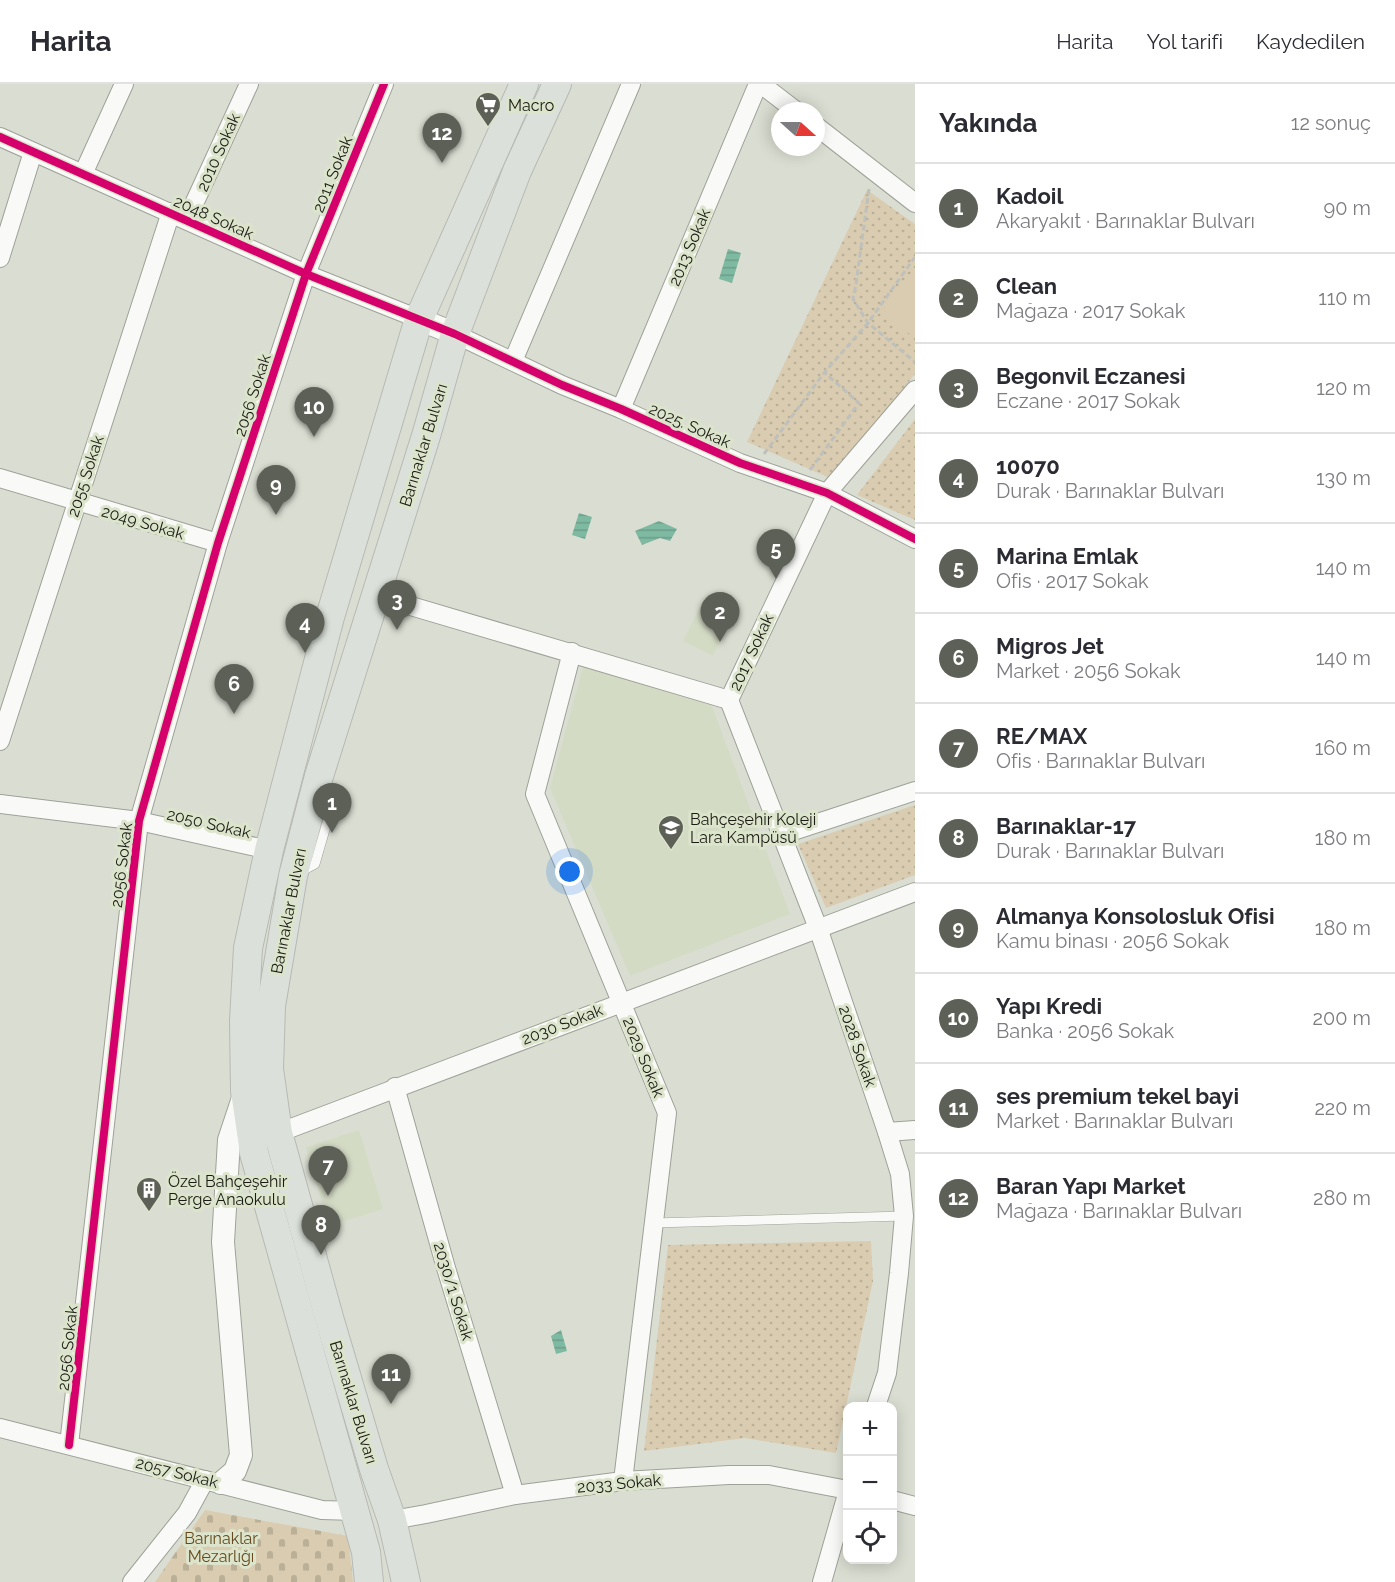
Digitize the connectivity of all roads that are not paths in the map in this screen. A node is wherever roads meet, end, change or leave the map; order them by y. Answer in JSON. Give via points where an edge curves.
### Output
{"nodes":[{"id":1,"x":123,"y":84,"type":"edge"},
{"id":2,"x":249,"y":84,"type":"edge"},
{"id":3,"x":384,"y":84,"type":"edge"},
{"id":4,"x":524,"y":84,"type":"edge"},
{"id":5,"x":557,"y":84,"type":"edge"},
{"id":6,"x":631,"y":84,"type":"edge"},
{"id":7,"x":759,"y":84,"type":"edge"},
{"id":8,"x":784,"y":102,"type":"edge"},
{"id":9,"x":825,"y":133,"type":"edge"},
{"id":10,"x":0,"y":137,"type":"edge"},
{"id":11,"x":33,"y":152,"type":"junction"},
{"id":12,"x":83,"y":174,"type":"junction"},
{"id":13,"x":915,"y":203,"type":"edge"},
{"id":14,"x":179,"y":216,"type":"junction"},
{"id":15,"x":0,"y":258,"type":"edge"},
{"id":16,"x":306,"y":274,"type":"junction"},
{"id":17,"x":419,"y":319,"type":"junction"},
{"id":18,"x":455,"y":334,"type":"junction"},
{"id":19,"x":513,"y":362,"type":"junction"},
{"id":20,"x":915,"y":390,"type":"edge"},
{"id":21,"x":621,"y":409,"type":"junction"},
{"id":22,"x":0,"y":478,"type":"edge"},
{"id":23,"x":827,"y":493,"type":"junction"},
{"id":24,"x":76,"y":502,"type":"junction"},
{"id":25,"x":915,"y":539,"type":"edge"},
{"id":26,"x":218,"y":543,"type":"junction"},
{"id":27,"x":377,"y":596,"type":"junction"},
{"id":28,"x":572,"y":652,"type":"junction"},
{"id":29,"x":729,"y":699,"type":"junction"},
{"id":30,"x":0,"y":741,"type":"edge"},
{"id":31,"x":915,"y":791,"type":"edge"},
{"id":32,"x":0,"y":804,"type":"edge"},
{"id":33,"x":139,"y":821,"type":"junction"},
{"id":34,"x":781,"y":835,"type":"junction"},
{"id":35,"x":268,"y":850,"type":"junction"},
{"id":36,"x":915,"y":892,"type":"edge"},
{"id":37,"x":818,"y":928,"type":"junction"},
{"id":38,"x":622,"y":1002,"type":"junction"},
{"id":39,"x":395,"y":1087,"type":"junction"},
{"id":40,"x":245,"y":1091,"type":"junction"},
{"id":41,"x":915,"y":1130,"type":"edge"},
{"id":42,"x":887,"y":1131,"type":"junction"},
{"id":43,"x":278,"y":1132,"type":"junction"},
{"id":44,"x":909,"y":1216,"type":"edge"},
{"id":45,"x":653,"y":1223,"type":"junction"},
{"id":46,"x":878,"y":1402,"type":"edge"},
{"id":47,"x":0,"y":1430,"type":"edge"},
{"id":48,"x":69,"y":1445,"type":"junction"},
{"id":49,"x":623,"y":1481,"type":"junction"},
{"id":50,"x":213,"y":1482,"type":"junction"},
{"id":51,"x":843,"y":1489,"type":"edge"},
{"id":52,"x":516,"y":1494,"type":"junction"},
{"id":53,"x":897,"y":1501,"type":"edge"},
{"id":54,"x":915,"y":1506,"type":"edge"},
{"id":55,"x":843,"y":1508,"type":"edge"},
{"id":56,"x":355,"y":1511,"type":"junction"},
{"id":57,"x":392,"y":1520,"type":"junction"},
{"id":58,"x":132,"y":1582,"type":"edge"},
{"id":59,"x":369,"y":1582,"type":"edge"},
{"id":60,"x":406,"y":1582,"type":"edge"},
{"id":61,"x":822,"y":1582,"type":"edge"}],
"edges":[{"from":1,"to":12,"type":"street"},
{"from":2,"to":14,"type":"street","name":"2010 Sokak"},
{"from":3,"to":16,"type":"street","name":"2011 Sokak"},
{"from":4,"to":17,"type":"main road","name":"Barınaklar Bulvarı"},
{"from":5,"to":18,"type":"main road","name":"Barınaklar Bulvarı","via":[[517,171]]},
{"from":6,"to":19,"type":"street"},
{"from":7,"to":8,"type":"street"},
{"from":7,"to":21,"type":"street","name":"2013 Sokak"},
{"from":9,"to":13,"type":"street"},
{"from":10,"to":11,"type":"street","name":"2048 Sokak"},
{"from":11,"to":12,"type":"street","name":"2048 Sokak"},
{"from":11,"to":15,"type":"street"},
{"from":12,"to":14,"type":"street","name":"2048 Sokak"},
{"from":14,"to":16,"type":"street","name":"2048 Sokak"},
{"from":14,"to":24,"type":"street","name":"2055 Sokak"},
{"from":16,"to":17,"type":"street","name":"2048 Sokak"},
{"from":16,"to":26,"type":"street","name":"2056 Sokak"},
{"from":17,"to":18,"type":"street"},
{"from":17,"to":35,"type":"main road","name":"Barınaklar Bulvarı","via":[[330,618]]},
{"from":18,"to":19,"type":"street","name":"2025. Sokak"},
{"from":18,"to":27,"type":"main road","name":"Barınaklar Bulvarı"},
{"from":19,"to":21,"type":"street","name":"2025. Sokak"},
{"from":20,"to":23,"type":"street","name":"2017 Sokak"},
{"from":21,"to":23,"type":"street","name":"2025. Sokak","via":[[754,468]]},
{"from":22,"to":24,"type":"street","name":"2049 Sokak"},
{"from":23,"to":25,"type":"street","name":"2025. Sokak"},
{"from":23,"to":29,"type":"street","name":"2017 Sokak"},
{"from":24,"to":26,"type":"street","name":"2049 Sokak"},
{"from":24,"to":30,"type":"street","name":"2055 Sokak"},
{"from":26,"to":33,"type":"street","name":"2056 Sokak"},
{"from":27,"to":28,"type":"street","name":"2017 Sokak"},
{"from":27,"to":43,"type":"main road","name":"Barınaklar Bulvarı","via":[[319,776],[281,938],[271,1006],[268,1069]]},
{"from":28,"to":29,"type":"street","name":"2017 Sokak"},
{"from":28,"to":38,"type":"street","name":"2029 Sokak","via":[[535,794]]},
{"from":29,"to":34,"type":"street","name":"2028 Sokak"},
{"from":31,"to":34,"type":"street"},
{"from":32,"to":33,"type":"street","name":"2050 Sokak"},
{"from":33,"to":35,"type":"street","name":"2050 Sokak"},
{"from":33,"to":48,"type":"street","name":"2056 Sokak"},
{"from":34,"to":37,"type":"street","name":"2028 Sokak"},
{"from":35,"to":40,"type":"main road","name":"Barınaklar Bulvarı","via":[[248,948]]},
{"from":36,"to":37,"type":"street","name":"2030 Sokak"},
{"from":37,"to":38,"type":"street","name":"2030 Sokak"},
{"from":37,"to":42,"type":"street","name":"2028 Sokak"},
{"from":38,"to":39,"type":"street","name":"2030 Sokak"},
{"from":38,"to":45,"type":"street","name":"2029 Sokak","via":[[667,1113]]},
{"from":39,"to":43,"type":"street","name":"2030 Sokak"},
{"from":39,"to":52,"type":"street","name":"2030/1 Sokak"},
{"from":40,"to":50,"type":"street","via":[[229,1140],[224,1242],[242,1455],[235,1471]]},
{"from":40,"to":56,"type":"main road","name":"Barınaklar Bulvarı","via":[[258,1170]]},
{"from":41,"to":42,"type":"street"},
{"from":42,"to":44,"type":"street","name":"2028 Sokak"},
{"from":43,"to":57,"type":"main road","name":"Barınaklar Bulvarı","via":[[330,1321]]},
{"from":44,"to":45,"type":"lane"},
{"from":44,"to":46,"type":"street","name":"2028 Sokak","via":[[887,1373]]},
{"from":45,"to":49,"type":"street","name":"2029 Sokak"},
{"from":47,"to":48,"type":"street","name":"2057 Sokak"},
{"from":48,"to":50,"type":"street","name":"2057 Sokak"},
{"from":49,"to":51,"type":"street","name":"2033 Sokak","via":[[769,1475]]},
{"from":49,"to":52,"type":"street","name":"2033 Sokak"},
{"from":50,"to":56,"type":"street","name":"2057 Sokak","via":[[322,1510]]},
{"from":50,"to":58,"type":"street"},
{"from":52,"to":57,"type":"street","name":"2033 Sokak"},
{"from":53,"to":54,"type":"street"},
{"from":55,"to":61,"type":"street"},
{"from":56,"to":57,"type":"street"},
{"from":56,"to":59,"type":"main road","name":"Barınaklar Bulvarı"},
{"from":57,"to":60,"type":"main road","name":"Barınaklar Bulvarı"}]}
